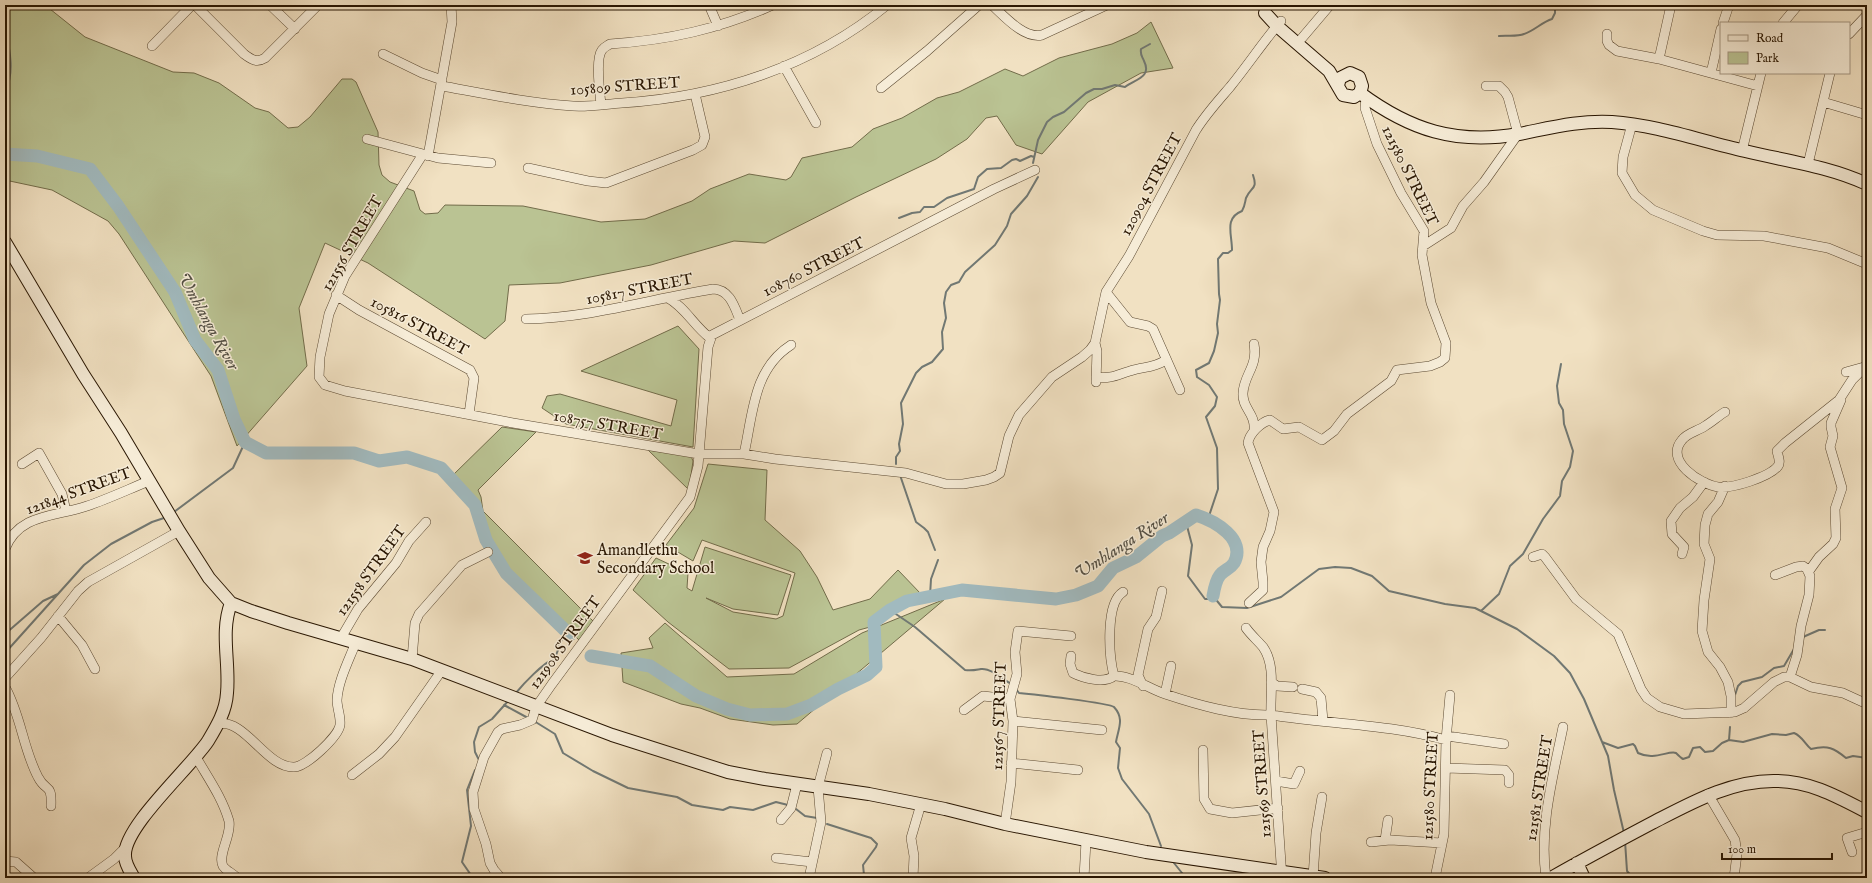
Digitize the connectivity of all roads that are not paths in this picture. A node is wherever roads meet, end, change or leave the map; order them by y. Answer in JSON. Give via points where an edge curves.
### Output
{"nodes":[{"id":1,"x":192,"y":5,"type":"edge"},
{"id":2,"x":195,"y":5,"type":"edge"},
{"id":3,"x":270,"y":5,"type":"edge"},
{"id":4,"x":318,"y":5,"type":"edge"},
{"id":5,"x":451,"y":5,"type":"edge"},
{"id":6,"x":709,"y":5,"type":"edge"},
{"id":7,"x":773,"y":5,"type":"edge"},
{"id":8,"x":979,"y":5,"type":"edge"},
{"id":9,"x":992,"y":5,"type":"edge"},
{"id":10,"x":1107,"y":5,"type":"edge"},
{"id":11,"x":1330,"y":5,"type":"edge"},
{"id":12,"x":1671,"y":5,"type":"edge"},
{"id":13,"x":1729,"y":5,"type":"edge"},
{"id":14,"x":1798,"y":5,"type":"edge"},
{"id":15,"x":884,"y":6,"type":"edge"},
{"id":16,"x":1260,"y":9,"type":"edge"},
{"id":17,"x":1867,"y":15,"type":"edge"},
{"id":18,"x":1723,"y":22,"type":"edge"},
{"id":19,"x":1784,"y":22,"type":"edge"},
{"id":20,"x":1279,"y":24,"type":"junction"},
{"id":21,"x":718,"y":26,"type":"junction"},
{"id":22,"x":295,"y":29,"type":"junction"},
{"id":23,"x":1720,"y":33,"type":"edge"},
{"id":24,"x":1850,"y":33,"type":"edge"},
{"id":25,"x":1607,"y":34,"type":"dead end"},
{"id":26,"x":1302,"y":38,"type":"junction"},
{"id":27,"x":152,"y":46,"type":"dead end"},
{"id":28,"x":383,"y":54,"type":"dead end"},
{"id":29,"x":1659,"y":59,"type":"junction"},
{"id":30,"x":784,"y":66,"type":"junction"},
{"id":31,"x":1350,"y":73,"type":"junction"},
{"id":32,"x":1711,"y":73,"type":"junction"},
{"id":33,"x":1761,"y":74,"type":"edge"},
{"id":34,"x":1830,"y":74,"type":"edge"},
{"id":35,"x":442,"y":83,"type":"junction"},
{"id":36,"x":1338,"y":85,"type":"junction"},
{"id":37,"x":1486,"y":86,"type":"dead end"},
{"id":38,"x":1758,"y":86,"type":"junction"},
{"id":39,"x":881,"y":88,"type":"dead end"},
{"id":40,"x":695,"y":94,"type":"junction"},
{"id":41,"x":1363,"y":95,"type":"junction"},
{"id":42,"x":1823,"y":102,"type":"junction"},
{"id":43,"x":600,"y":105,"type":"junction"},
{"id":44,"x":1867,"y":115,"type":"edge"},
{"id":45,"x":816,"y":123,"type":"dead end"},
{"id":46,"x":1632,"y":124,"type":"junction"},
{"id":47,"x":1518,"y":134,"type":"junction"},
{"id":48,"x":367,"y":139,"type":"dead end"},
{"id":49,"x":1742,"y":151,"type":"junction"},
{"id":50,"x":426,"y":155,"type":"junction"},
{"id":51,"x":491,"y":163,"type":"dead end"},
{"id":52,"x":1808,"y":164,"type":"junction"},
{"id":53,"x":528,"y":168,"type":"dead end"},
{"id":54,"x":1035,"y":170,"type":"dead end"},
{"id":55,"x":1867,"y":184,"type":"edge"},
{"id":56,"x":5,"y":242,"type":"edge"},
{"id":57,"x":1423,"y":246,"type":"junction"},
{"id":58,"x":1867,"y":264,"type":"edge"},
{"id":59,"x":1106,"y":292,"type":"junction"},
{"id":60,"x":336,"y":295,"type":"junction"},
{"id":61,"x":668,"y":298,"type":"junction"},
{"id":62,"x":526,"y":319,"type":"dead end"},
{"id":63,"x":740,"y":320,"type":"junction"},
{"id":64,"x":710,"y":338,"type":"junction"},
{"id":65,"x":1095,"y":343,"type":"junction"},
{"id":66,"x":1254,"y":344,"type":"dead end"},
{"id":67,"x":791,"y":345,"type":"dead end"},
{"id":68,"x":1166,"y":360,"type":"junction"},
{"id":69,"x":1866,"y":367,"type":"edge"},
{"id":70,"x":1846,"y":372,"type":"dead end"},
{"id":71,"x":319,"y":377,"type":"joint"},
{"id":72,"x":1180,"y":390,"type":"dead end"},
{"id":73,"x":1843,"y":395,"type":"junction"},
{"id":74,"x":1725,"y":412,"type":"dead end"},
{"id":75,"x":469,"y":414,"type":"junction"},
{"id":76,"x":1254,"y":431,"type":"junction"},
{"id":77,"x":698,"y":454,"type":"junction"},
{"id":78,"x":744,"y":454,"type":"junction"},
{"id":79,"x":22,"y":464,"type":"dead end"},
{"id":80,"x":149,"y":481,"type":"junction"},
{"id":81,"x":1704,"y":482,"type":"junction"},
{"id":82,"x":1725,"y":486,"type":"junction"},
{"id":83,"x":66,"y":512,"type":"junction"},
{"id":84,"x":426,"y":522,"type":"dead end"},
{"id":85,"x":177,"y":528,"type":"junction"},
{"id":86,"x":5,"y":550,"type":"edge"},
{"id":87,"x":488,"y":552,"type":"dead end"},
{"id":88,"x":1682,"y":554,"type":"dead end"},
{"id":89,"x":1533,"y":557,"type":"dead end"},
{"id":90,"x":1809,"y":571,"type":"junction"},
{"id":91,"x":1774,"y":575,"type":"dead end"},
{"id":92,"x":1123,"y":592,"type":"dead end"},
{"id":93,"x":1162,"y":592,"type":"dead end"},
{"id":94,"x":232,"y":602,"type":"junction"},
{"id":95,"x":1249,"y":603,"type":"dead end"},
{"id":96,"x":58,"y":616,"type":"junction"},
{"id":97,"x":1246,"y":628,"type":"dead end"},
{"id":98,"x":1071,"y":636,"type":"dead end"},
{"id":99,"x":341,"y":638,"type":"junction"},
{"id":100,"x":356,"y":642,"type":"junction"},
{"id":101,"x":1071,"y":656,"type":"dead end"},
{"id":102,"x":412,"y":659,"type":"junction"},
{"id":103,"x":1171,"y":666,"type":"dead end"},
{"id":104,"x":95,"y":669,"type":"dead end"},
{"id":105,"x":442,"y":670,"type":"junction"},
{"id":106,"x":1114,"y":676,"type":"junction"},
{"id":107,"x":1790,"y":677,"type":"junction"},
{"id":108,"x":5,"y":678,"type":"edge"},
{"id":109,"x":1271,"y":682,"type":"junction"},
{"id":110,"x":1144,"y":686,"type":"junction"},
{"id":111,"x":5,"y":687,"type":"edge"},
{"id":112,"x":1165,"y":694,"type":"junction"},
{"id":113,"x":1450,"y":695,"type":"dead end"},
{"id":114,"x":1010,"y":699,"type":"junction"},
{"id":115,"x":1867,"y":704,"type":"edge"},
{"id":116,"x":533,"y":705,"type":"junction"},
{"id":117,"x":964,"y":710,"type":"dead end"},
{"id":118,"x":1731,"y":713,"type":"junction"},
{"id":119,"x":1271,"y":715,"type":"junction"},
{"id":120,"x":1013,"y":721,"type":"junction"},
{"id":121,"x":1323,"y":721,"type":"junction"},
{"id":122,"x":218,"y":724,"type":"junction"},
{"id":123,"x":1563,"y":727,"type":"dead end"},
{"id":124,"x":1102,"y":730,"type":"dead end"},
{"id":125,"x":1446,"y":738,"type":"junction"},
{"id":126,"x":1504,"y":744,"type":"dead end"},
{"id":127,"x":1203,"y":750,"type":"dead end"},
{"id":128,"x":827,"y":753,"type":"dead end"},
{"id":129,"x":196,"y":757,"type":"junction"},
{"id":130,"x":1011,"y":763,"type":"junction"},
{"id":131,"x":1446,"y":768,"type":"junction"},
{"id":132,"x":1078,"y":770,"type":"dead end"},
{"id":133,"x":1300,"y":771,"type":"dead end"},
{"id":134,"x":352,"y":775,"type":"dead end"},
{"id":135,"x":1276,"y":781,"type":"junction"},
{"id":136,"x":1509,"y":783,"type":"dead end"},
{"id":137,"x":797,"y":784,"type":"junction"},
{"id":138,"x":818,"y":787,"type":"junction"},
{"id":139,"x":1708,"y":794,"type":"junction"},
{"id":140,"x":1322,"y":797,"type":"dead end"},
{"id":141,"x":921,"y":804,"type":"junction"},
{"id":142,"x":51,"y":806,"type":"dead end"},
{"id":143,"x":1278,"y":808,"type":"junction"},
{"id":144,"x":1867,"y":812,"type":"edge"},
{"id":145,"x":781,"y":820,"type":"dead end"},
{"id":146,"x":1388,"y":820,"type":"dead end"},
{"id":147,"x":1005,"y":824,"type":"junction"},
{"id":148,"x":1867,"y":832,"type":"edge"},
{"id":149,"x":1385,"y":840,"type":"junction"},
{"id":150,"x":1086,"y":841,"type":"junction"},
{"id":151,"x":1371,"y":842,"type":"dead end"},
{"id":152,"x":1442,"y":843,"type":"junction"},
{"id":153,"x":125,"y":848,"type":"junction"},
{"id":154,"x":1852,"y":852,"type":"dead end"},
{"id":155,"x":776,"y":858,"type":"dead end"},
{"id":156,"x":5,"y":861,"type":"edge"},
{"id":157,"x":812,"y":862,"type":"junction"},
{"id":158,"x":1577,"y":863,"type":"junction"},
{"id":159,"x":1282,"y":875,"type":"edge"},
{"id":160,"x":1319,"y":877,"type":"edge"},
{"id":161,"x":34,"y":878,"type":"edge"},
{"id":162,"x":88,"y":878,"type":"edge"},
{"id":163,"x":134,"y":878,"type":"edge"},
{"id":164,"x":237,"y":878,"type":"edge"},
{"id":165,"x":501,"y":878,"type":"edge"},
{"id":166,"x":809,"y":878,"type":"edge"},
{"id":167,"x":913,"y":878,"type":"edge"},
{"id":168,"x":1084,"y":878,"type":"edge"},
{"id":169,"x":1435,"y":878,"type":"edge"},
{"id":170,"x":1546,"y":878,"type":"edge"},
{"id":171,"x":1551,"y":878,"type":"edge"},
{"id":172,"x":1584,"y":878,"type":"edge"},
{"id":173,"x":1734,"y":878,"type":"edge"}],
"edges":[{"from":1,"to":27,"type":"street"},
{"from":2,"to":22,"type":"street","via":[[251,60],[260,61],[265,58]]},
{"from":3,"to":22,"type":"street"},
{"from":4,"to":22,"type":"street"},
{"from":5,"to":35,"type":"street","via":[[452,22]]},
{"from":6,"to":21,"type":"street"},
{"from":7,"to":21,"type":"street"},
{"from":8,"to":39,"type":"street"},
{"from":9,"to":10,"type":"street","via":[[1021,29],[1035,36]]},
{"from":11,"to":26,"type":"street"},
{"from":12,"to":29,"type":"street"},
{"from":13,"to":18,"type":"street"},
{"from":14,"to":19,"type":"street"},
{"from":15,"to":30,"type":"street","name":"105809 STREET","via":[[840,39]]},
{"from":16,"to":20,"type":"street"},
{"from":17,"to":24,"type":"street"},
{"from":20,"to":26,"type":"street"},
{"from":20,"to":36,"type":"street","via":[[1329,71]]},
{"from":20,"to":59,"type":"street","name":"120904 STREET","via":[[1205,115],[1129,256]]},
{"from":21,"to":43,"type":"street","via":[[667,39],[606,46],[599,59]]},
{"from":23,"to":32,"type":"street"},
{"from":25,"to":29,"type":"street","via":[[1609,45],[1617,50]]},
{"from":26,"to":31,"type":"street","via":[[1335,65]]},
{"from":28,"to":35,"type":"street","name":"105809 STREET"},
{"from":29,"to":32,"type":"street"},
{"from":30,"to":40,"type":"street","name":"105809 STREET","via":[[756,78]]},
{"from":30,"to":45,"type":"street"},
{"from":31,"to":36,"type":"street","via":[[1340,78]]},
{"from":31,"to":41,"type":"street","via":[[1361,80]]},
{"from":32,"to":38,"type":"street"},
{"from":33,"to":38,"type":"street"},
{"from":34,"to":42,"type":"street"},
{"from":35,"to":43,"type":"street","name":"105809 STREET","via":[[523,102]]},
{"from":35,"to":50,"type":"street"},
{"from":36,"to":41,"type":"street","via":[[1340,92],[1346,97]]},
{"from":37,"to":47,"type":"street","via":[[1500,86],[1506,92]]},
{"from":38,"to":49,"type":"street"},
{"from":40,"to":43,"type":"street","name":"105809 STREET"},
{"from":40,"to":53,"type":"street","via":[[705,137],[702,144],[693,150],[606,183]]},
{"from":41,"to":47,"type":"street","via":[[1395,117],[1431,131],[1479,138]]},
{"from":41,"to":57,"type":"street","name":"121580 STREET","via":[[1366,113],[1377,144],[1401,193],[1424,231]]},
{"from":42,"to":44,"type":"street"},
{"from":42,"to":52,"type":"street"},
{"from":46,"to":47,"type":"street","via":[[1589,122]]},
{"from":46,"to":49,"type":"street"},
{"from":46,"to":58,"type":"street","via":[[1623,157],[1622,173],[1635,195],[1653,210],[1717,235],[1764,236],[1828,248]]},
{"from":47,"to":57,"type":"street","via":[[1484,182],[1463,206],[1451,228]]},
{"from":48,"to":50,"type":"street"},
{"from":49,"to":52,"type":"street"},
{"from":50,"to":51,"type":"street"},
{"from":50,"to":60,"type":"street","name":"121556 STREET","via":[[345,276]]},
{"from":52,"to":55,"type":"street","via":[[1838,172]]},
{"from":54,"to":63,"type":"street","name":"108760 STREET","via":[[987,192]]},
{"from":56,"to":80,"type":"street"},
{"from":57,"to":76,"type":"street","name":"121580 STREET","via":[[1422,254],[1431,303],[1446,343],[1445,358],[1430,366],[1397,370],[1391,381],[1345,416],[1334,431],[1322,440],[1299,428],[1283,429],[1270,420]]},
{"from":59,"to":65,"type":"street","name":"120904 STREET"},
{"from":59,"to":68,"type":"street","via":[[1130,322],[1153,329]]},
{"from":60,"to":71,"type":"street","name":"121556 STREET","via":[[325,329]]},
{"from":60,"to":75,"type":"street","name":"105816 STREET","via":[[359,310],[467,367],[474,378]]},
{"from":61,"to":62,"type":"street","name":"105817 STREET","via":[[575,316]]},
{"from":61,"to":63,"type":"street","name":"105817 STREET","via":[[718,289],[734,304]]},
{"from":61,"to":64,"type":"street","via":[[679,305]]},
{"from":63,"to":64,"type":"street","name":"108760 STREET","via":[[713,333]]},
{"from":64,"to":77,"type":"street"},
{"from":65,"to":68,"type":"street","name":"120904 STREET","via":[[1096,380],[1152,368]]},
{"from":65,"to":78,"type":"street","name":"108757 STREET","via":[[1082,357],[1052,377],[1019,415],[1009,436],[1000,473],[994,478],[946,484],[912,474]]},
{"from":66,"to":76,"type":"street","via":[[1253,369],[1247,378],[1243,395],[1245,405],[1255,422]]},
{"from":67,"to":78,"type":"street","via":[[775,357],[755,395]]},
{"from":68,"to":72,"type":"street"},
{"from":69,"to":70,"type":"street"},
{"from":69,"to":73,"type":"street","via":[[1852,380]]},
{"from":71,"to":75,"type":"street","name":"108757 STREET","via":[[325,385],[335,389]]},
{"from":73,"to":82,"type":"street","via":[[1777,451],[1778,466],[1769,473],[1747,482]]},
{"from":73,"to":90,"type":"street","via":[[1831,423],[1833,436],[1830,447],[1842,488],[1835,509],[1836,538]]},
{"from":74,"to":81,"type":"street","via":[[1686,437],[1677,448],[1678,459],[1694,476]]},
{"from":75,"to":77,"type":"street","name":"108757 STREET"},
{"from":76,"to":95,"type":"street","via":[[1248,438],[1248,443],[1274,512],[1270,531],[1262,547],[1260,562],[1263,590]]},
{"from":77,"to":78,"type":"street","name":"108757 STREET"},
{"from":77,"to":116,"type":"street","name":"121908 STREET","via":[[693,491],[685,506]]},
{"from":79,"to":83,"type":"street","via":[[39,453],[62,494]]},
{"from":80,"to":83,"type":"street","name":"121844 STREET","via":[[88,506]]},
{"from":80,"to":85,"type":"street"},
{"from":81,"to":82,"type":"street","via":[[1719,487]]},
{"from":81,"to":88,"type":"street","via":[[1693,497],[1680,508],[1672,521],[1672,534],[1684,547]]},
{"from":82,"to":118,"type":"street","via":[[1718,502],[1708,514],[1705,525],[1704,544],[1710,559],[1702,631],[1708,652],[1728,682]]},
{"from":83,"to":86,"type":"street","name":"121844 STREET","via":[[47,515],[28,523],[10,538]]},
{"from":84,"to":99,"type":"street","name":"121558 STREET","via":[[358,609]]},
{"from":85,"to":94,"type":"street","via":[[208,578]]},
{"from":85,"to":96,"type":"street","via":[[119,566],[88,582]]},
{"from":87,"to":102,"type":"street","via":[[462,565],[419,614],[414,624]]},
{"from":89,"to":118,"type":"street","via":[[1542,554],[1576,599],[1618,634],[1641,689],[1653,703],[1684,714]]},
{"from":90,"to":91,"type":"street","via":[[1800,566]]},
{"from":90,"to":107,"type":"street","via":[[1809,595]]},
{"from":92,"to":106,"type":"street","via":[[1117,595],[1113,604],[1109,650]]},
{"from":93,"to":110,"type":"street","via":[[1156,617],[1148,629],[1138,675]]},
{"from":94,"to":99,"type":"street","via":[[288,624]]},
{"from":94,"to":122,"type":"street","via":[[225,625],[227,694]]},
{"from":96,"to":104,"type":"street","via":[[82,645]]},
{"from":96,"to":108,"type":"street"},
{"from":97,"to":109,"type":"street","via":[[1264,651],[1269,662]]},
{"from":98,"to":114,"type":"street","name":"121567 STREET","via":[[1018,631],[1015,652],[1017,674]]},
{"from":99,"to":100,"type":"street"},
{"from":100,"to":102,"type":"street"},
{"from":100,"to":122,"type":"street","via":[[343,675],[337,700],[340,725],[330,742],[296,767],[285,766],[237,728],[226,722]]},
{"from":101,"to":106,"type":"street","via":[[1073,674],[1083,678],[1101,679]]},
{"from":102,"to":105,"type":"street"},
{"from":103,"to":112,"type":"street"},
{"from":105,"to":116,"type":"street"},
{"from":105,"to":134,"type":"street","via":[[395,737]]},
{"from":106,"to":110,"type":"street","name":"121569 STREET","via":[[1122,676]]},
{"from":107,"to":115,"type":"street","via":[[1806,686],[1843,693]]},
{"from":107,"to":118,"type":"street","via":[[1774,682],[1744,708]]},
{"from":109,"to":119,"type":"street"},
{"from":109,"to":121,"type":"street","via":[[1277,686],[1316,692],[1322,698]]},
{"from":110,"to":112,"type":"street","name":"121569 STREET"},
{"from":111,"to":142,"type":"street","via":[[15,708],[37,776],[50,791]]},
{"from":112,"to":119,"type":"street","name":"121569 STREET","via":[[1254,716]]},
{"from":113,"to":125,"type":"street","name":"121580 STREET"},
{"from":114,"to":117,"type":"street","via":[[983,696]]},
{"from":114,"to":120,"type":"street","name":"121567 STREET"},
{"from":116,"to":137,"type":"street","via":[[696,763],[728,772]]},
{"from":116,"to":165,"type":"street","name":"121908 STREET","via":[[532,720],[498,732],[484,757],[473,792],[474,809],[490,863]]},
{"from":119,"to":121,"type":"street"},
{"from":119,"to":135,"type":"street","name":"121569 STREET"},
{"from":120,"to":124,"type":"street"},
{"from":120,"to":130,"type":"street","name":"121567 STREET"},
{"from":121,"to":125,"type":"street"},
{"from":122,"to":129,"type":"street"},
{"from":123,"to":170,"type":"street","name":"121581 STREET","via":[[1545,817],[1543,850]]},
{"from":125,"to":126,"type":"street"},
{"from":125,"to":131,"type":"street","name":"121580 STREET"},
{"from":127,"to":143,"type":"street","via":[[1204,799],[1210,809],[1232,813]]},
{"from":128,"to":138,"type":"street"},
{"from":129,"to":153,"type":"street","via":[[147,813]]},
{"from":129,"to":164,"type":"street","via":[[225,811],[230,830],[222,863]]},
{"from":130,"to":132,"type":"street"},
{"from":130,"to":147,"type":"street","name":"121567 STREET"},
{"from":131,"to":136,"type":"street","via":[[1504,770],[1509,775]]},
{"from":131,"to":152,"type":"street","name":"121580 STREET"},
{"from":133,"to":135,"type":"street","via":[[1294,784]]},
{"from":135,"to":143,"type":"street","name":"121569 STREET"},
{"from":137,"to":138,"type":"street"},
{"from":137,"to":145,"type":"street","via":[[791,808]]},
{"from":138,"to":141,"type":"street"},
{"from":138,"to":157,"type":"street","via":[[821,822]]},
{"from":139,"to":144,"type":"street","via":[[1754,782],[1777,781],[1819,789]]},
{"from":139,"to":158,"type":"street"},
{"from":139,"to":173,"type":"street","via":[[1735,840]]},
{"from":140,"to":160,"type":"street","via":[[1316,833]]},
{"from":141,"to":147,"type":"street"},
{"from":141,"to":167,"type":"street","via":[[911,838],[914,856]]},
{"from":143,"to":159,"type":"street","name":"121569 STREET"},
{"from":146,"to":149,"type":"street"},
{"from":147,"to":150,"type":"street"},
{"from":148,"to":154,"type":"street","via":[[1847,838]]},
{"from":149,"to":151,"type":"street"},
{"from":149,"to":152,"type":"street"},
{"from":150,"to":159,"type":"street"},
{"from":150,"to":168,"type":"street"},
{"from":152,"to":169,"type":"street","name":"121580 STREET"},
{"from":153,"to":162,"type":"street"},
{"from":153,"to":163,"type":"street","via":[[126,863]]},
{"from":155,"to":157,"type":"street"},
{"from":156,"to":161,"type":"street","via":[[16,862]]},
{"from":157,"to":166,"type":"street"},
{"from":158,"to":171,"type":"street"},
{"from":158,"to":172,"type":"street"},
{"from":159,"to":160,"type":"street"}]}
